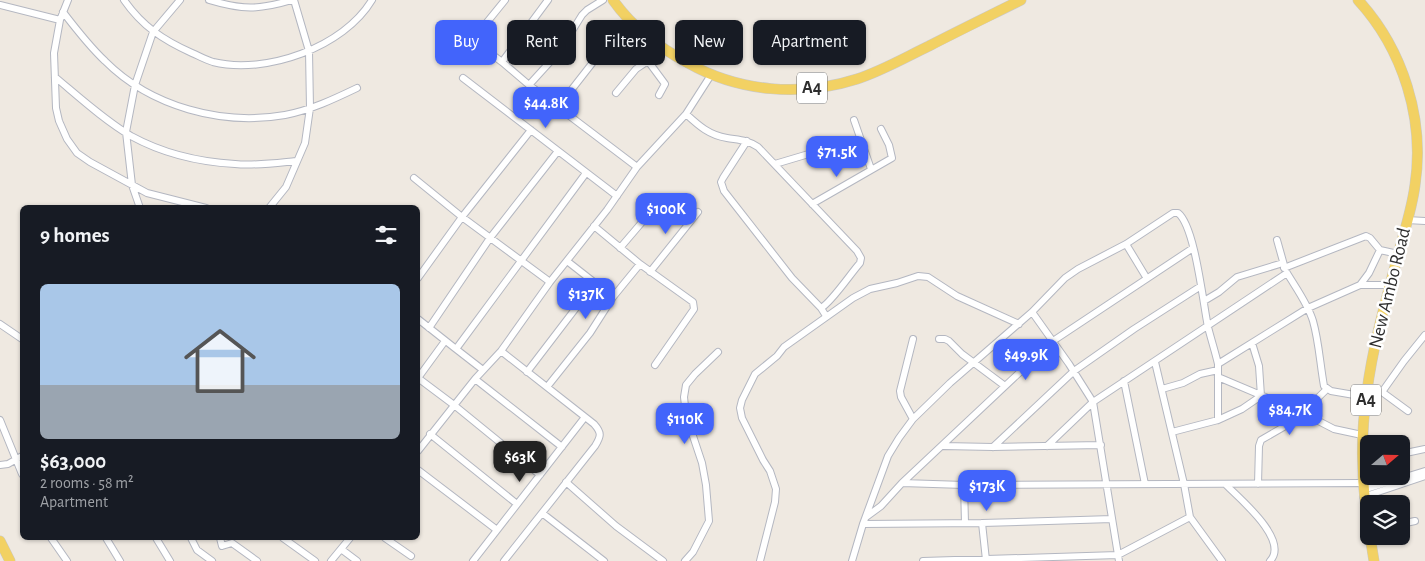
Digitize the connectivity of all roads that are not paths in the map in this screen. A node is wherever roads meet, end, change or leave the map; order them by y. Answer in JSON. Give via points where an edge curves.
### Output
{"nodes":[{"id":1,"x":68,"y":0,"type":"edge"},
{"id":2,"x":124,"y":0,"type":"edge"},
{"id":3,"x":180,"y":0,"type":"edge"},
{"id":4,"x":209,"y":0,"type":"edge"},
{"id":5,"x":293,"y":0,"type":"edge"},
{"id":6,"x":372,"y":0,"type":"edge"},
{"id":7,"x":505,"y":0,"type":"edge"},
{"id":8,"x":548,"y":0,"type":"edge"},
{"id":9,"x":603,"y":0,"type":"edge"},
{"id":10,"x":613,"y":0,"type":"edge"},
{"id":11,"x":1021,"y":0,"type":"edge"},
{"id":12,"x":1358,"y":0,"type":"edge"},
{"id":13,"x":0,"y":5,"type":"edge"},
{"id":14,"x":63,"y":12,"type":"junction"},
{"id":15,"x":60,"y":20,"type":"junction"},
{"id":16,"x":632,"y":20,"type":"edge"},
{"id":17,"x":153,"y":32,"type":"junction"},
{"id":18,"x":665,"y":50,"type":"edge"},
{"id":19,"x":309,"y":51,"type":"junction"},
{"id":20,"x":502,"y":62,"type":"junction"},
{"id":21,"x":590,"y":65,"type":"edge"},
{"id":22,"x":642,"y":65,"type":"edge"},
{"id":23,"x":651,"y":65,"type":"edge"},
{"id":24,"x":711,"y":75,"type":"junction"},
{"id":25,"x":55,"y":77,"type":"junction"},
{"id":26,"x":463,"y":78,"type":"dead end"},
{"id":27,"x":135,"y":85,"type":"junction"},
{"id":28,"x":529,"y":85,"type":"junction"},
{"id":29,"x":357,"y":88,"type":"dead end"},
{"id":30,"x":616,"y":93,"type":"dead end"},
{"id":31,"x":659,"y":96,"type":"dead end"},
{"id":32,"x":558,"y":107,"type":"junction"},
{"id":33,"x":310,"y":108,"type":"junction"},
{"id":34,"x":686,"y":114,"type":"junction"},
{"id":35,"x":854,"y":120,"type":"dead end"},
{"id":36,"x":881,"y":128,"type":"dead end"},
{"id":37,"x":531,"y":130,"type":"junction"},
{"id":38,"x":126,"y":132,"type":"junction"},
{"id":39,"x":859,"y":139,"type":"junction"},
{"id":40,"x":747,"y":141,"type":"junction"},
{"id":41,"x":558,"y":151,"type":"junction"},
{"id":42,"x":296,"y":161,"type":"junction"},
{"id":43,"x":775,"y":164,"type":"junction"},
{"id":44,"x":637,"y":167,"type":"junction"},
{"id":45,"x":871,"y":169,"type":"junction"},
{"id":46,"x":586,"y":173,"type":"junction"},
{"id":47,"x":414,"y":178,"type":"dead end"},
{"id":48,"x":132,"y":185,"type":"junction"},
{"id":49,"x":617,"y":196,"type":"junction"},
{"id":50,"x":812,"y":204,"type":"junction"},
{"id":51,"x":139,"y":205,"type":"edge"},
{"id":52,"x":194,"y":205,"type":"edge"},
{"id":53,"x":272,"y":205,"type":"edge"},
{"id":54,"x":698,"y":212,"type":"dead end"},
{"id":55,"x":649,"y":214,"type":"dead end"},
{"id":56,"x":462,"y":217,"type":"junction"},
{"id":57,"x":1424,"y":219,"type":"edge"},
{"id":58,"x":1408,"y":220,"type":"junction"},
{"id":59,"x":594,"y":226,"type":"junction"},
{"id":60,"x":490,"y":238,"type":"junction"},
{"id":61,"x":1277,"y":240,"type":"dead end"},
{"id":62,"x":1126,"y":244,"type":"junction"},
{"id":63,"x":620,"y":248,"type":"junction"},
{"id":64,"x":1193,"y":248,"type":"junction"},
{"id":65,"x":1380,"y":250,"type":"junction"},
{"id":66,"x":1398,"y":254,"type":"junction"},
{"id":67,"x":567,"y":260,"type":"junction"},
{"id":68,"x":520,"y":261,"type":"junction"},
{"id":69,"x":640,"y":264,"type":"junction"},
{"id":70,"x":1285,"y":268,"type":"junction"},
{"id":71,"x":650,"y":272,"type":"junction"},
{"id":72,"x":420,"y":275,"type":"edge"},
{"id":73,"x":1146,"y":278,"type":"junction"},
{"id":74,"x":550,"y":282,"type":"junction"},
{"id":75,"x":595,"y":283,"type":"junction"},
{"id":76,"x":1391,"y":284,"type":"junction"},
{"id":77,"x":1360,"y":285,"type":"junction"},
{"id":78,"x":1201,"y":286,"type":"junction"},
{"id":79,"x":613,"y":298,"type":"junction"},
{"id":80,"x":1204,"y":301,"type":"junction"},
{"id":81,"x":821,"y":308,"type":"junction"},
{"id":82,"x":1308,"y":308,"type":"junction"},
{"id":83,"x":1032,"y":312,"type":"junction"},
{"id":84,"x":826,"y":316,"type":"junction"},
{"id":85,"x":420,"y":321,"type":"edge"},
{"id":86,"x":0,"y":324,"type":"edge"},
{"id":87,"x":1019,"y":324,"type":"junction"},
{"id":88,"x":1208,"y":326,"type":"junction"},
{"id":89,"x":429,"y":328,"type":"junction"},
{"id":90,"x":1425,"y":335,"type":"edge"},
{"id":91,"x":20,"y":337,"type":"edge"},
{"id":92,"x":914,"y":339,"type":"dead end"},
{"id":93,"x":939,"y":339,"type":"dead end"},
{"id":94,"x":445,"y":341,"type":"junction"},
{"id":95,"x":1053,"y":341,"type":"junction"},
{"id":96,"x":1252,"y":343,"type":"junction"},
{"id":97,"x":456,"y":349,"type":"junction"},
{"id":98,"x":501,"y":351,"type":"junction"},
{"id":99,"x":718,"y":352,"type":"dead end"},
{"id":100,"x":1155,"y":362,"type":"junction"},
{"id":101,"x":974,"y":363,"type":"junction"},
{"id":102,"x":655,"y":365,"type":"dead end"},
{"id":103,"x":483,"y":370,"type":"junction"},
{"id":104,"x":1218,"y":370,"type":"junction"},
{"id":105,"x":1074,"y":371,"type":"junction"},
{"id":106,"x":527,"y":372,"type":"junction"},
{"id":107,"x":420,"y":375,"type":"edge"},
{"id":108,"x":475,"y":379,"type":"junction"},
{"id":109,"x":420,"y":380,"type":"edge"},
{"id":110,"x":1124,"y":381,"type":"junction"},
{"id":111,"x":1005,"y":386,"type":"junction"},
{"id":112,"x":547,"y":387,"type":"junction"},
{"id":113,"x":1162,"y":389,"type":"junction"},
{"id":114,"x":1327,"y":389,"type":"junction"},
{"id":115,"x":1382,"y":392,"type":"junction"},
{"id":116,"x":1366,"y":394,"type":"junction"},
{"id":117,"x":1260,"y":396,"type":"junction"},
{"id":118,"x":1093,"y":402,"type":"junction"},
{"id":119,"x":454,"y":405,"type":"junction"},
{"id":120,"x":1408,"y":411,"type":"dead end"},
{"id":121,"x":1303,"y":413,"type":"junction"},
{"id":122,"x":585,"y":417,"type":"junction"},
{"id":123,"x":913,"y":419,"type":"junction"},
{"id":124,"x":0,"y":420,"type":"edge"},
{"id":125,"x":1218,"y":420,"type":"junction"},
{"id":126,"x":1172,"y":432,"type":"junction"},
{"id":127,"x":430,"y":434,"type":"junction"},
{"id":128,"x":1362,"y":435,"type":"edge"},
{"id":129,"x":1360,"y":436,"type":"edge"},
{"id":130,"x":1101,"y":445,"type":"junction"},
{"id":131,"x":942,"y":446,"type":"junction"},
{"id":132,"x":1047,"y":446,"type":"junction"},
{"id":133,"x":562,"y":447,"type":"junction"},
{"id":134,"x":993,"y":447,"type":"junction"},
{"id":135,"x":420,"y":448,"type":"edge"},
{"id":136,"x":1425,"y":449,"type":"edge"},
{"id":137,"x":1410,"y":452,"type":"edge"},
{"id":138,"x":20,"y":458,"type":"edge"},
{"id":139,"x":0,"y":465,"type":"edge"},
{"id":140,"x":1425,"y":470,"type":"edge"},
{"id":141,"x":420,"y":472,"type":"edge"},
{"id":142,"x":540,"y":475,"type":"junction"},
{"id":143,"x":1425,"y":476,"type":"edge"},
{"id":144,"x":566,"y":482,"type":"junction"},
{"id":145,"x":902,"y":483,"type":"junction"},
{"id":146,"x":1107,"y":484,"type":"junction"},
{"id":147,"x":1145,"y":484,"type":"junction"},
{"id":148,"x":1184,"y":484,"type":"junction"},
{"id":149,"x":1225,"y":484,"type":"junction"},
{"id":150,"x":1258,"y":484,"type":"junction"},
{"id":151,"x":964,"y":485,"type":"junction"},
{"id":152,"x":1363,"y":485,"type":"edge"},
{"id":153,"x":1363,"y":490,"type":"junction"},
{"id":154,"x":1364,"y":495,"type":"edge"},
{"id":155,"x":517,"y":504,"type":"junction"},
{"id":156,"x":542,"y":513,"type":"junction"},
{"id":157,"x":866,"y":517,"type":"junction"},
{"id":158,"x":1190,"y":517,"type":"junction"},
{"id":159,"x":1112,"y":518,"type":"junction"},
{"id":160,"x":1415,"y":522,"type":"dead end"},
{"id":161,"x":982,"y":523,"type":"junction"},
{"id":162,"x":1410,"y":523,"type":"edge"},
{"id":163,"x":863,"y":524,"type":"junction"},
{"id":164,"x":965,"y":524,"type":"junction"},
{"id":165,"x":497,"y":530,"type":"junction"},
{"id":166,"x":52,"y":540,"type":"edge"},
{"id":167,"x":107,"y":540,"type":"edge"},
{"id":168,"x":157,"y":540,"type":"edge"},
{"id":169,"x":191,"y":540,"type":"edge"},
{"id":170,"x":220,"y":540,"type":"edge"},
{"id":171,"x":286,"y":540,"type":"edge"},
{"id":172,"x":348,"y":540,"type":"edge"},
{"id":173,"x":388,"y":540,"type":"edge"},
{"id":174,"x":0,"y":541,"type":"edge"},
{"id":175,"x":1371,"y":545,"type":"edge"},
{"id":176,"x":341,"y":549,"type":"junction"},
{"id":177,"x":411,"y":556,"type":"dead end"},
{"id":178,"x":1119,"y":558,"type":"edge"},
{"id":179,"x":976,"y":560,"type":"edge"},
{"id":180,"x":986,"y":560,"type":"junction"},
{"id":181,"x":1012,"y":560,"type":"edge"},
{"id":182,"x":1048,"y":560,"type":"edge"},
{"id":183,"x":10,"y":561,"type":"edge"},
{"id":184,"x":66,"y":561,"type":"edge"},
{"id":185,"x":120,"y":561,"type":"edge"},
{"id":186,"x":170,"y":561,"type":"edge"},
{"id":187,"x":212,"y":561,"type":"edge"},
{"id":188,"x":257,"y":561,"type":"edge"},
{"id":189,"x":315,"y":561,"type":"edge"},
{"id":190,"x":331,"y":561,"type":"edge"},
{"id":191,"x":357,"y":561,"type":"edge"},
{"id":192,"x":473,"y":561,"type":"edge"},
{"id":193,"x":504,"y":561,"type":"edge"},
{"id":194,"x":604,"y":561,"type":"edge"},
{"id":195,"x":663,"y":561,"type":"edge"},
{"id":196,"x":685,"y":561,"type":"edge"},
{"id":197,"x":760,"y":561,"type":"edge"},
{"id":198,"x":852,"y":561,"type":"edge"},
{"id":199,"x":860,"y":561,"type":"edge"},
{"id":200,"x":923,"y":561,"type":"edge"},
{"id":201,"x":941,"y":561,"type":"edge"},
{"id":202,"x":1222,"y":561,"type":"edge"},
{"id":203,"x":1270,"y":561,"type":"edge"},
{"id":204,"x":1374,"y":561,"type":"edge"}],
"edges":[{"from":1,"to":14,"type":"street"},
{"from":2,"to":17,"type":"street","via":[[134,16]]},
{"from":3,"to":17,"type":"street"},
{"from":4,"to":5,"type":"street","via":[[251,8]]},
{"from":5,"to":19,"type":"street"},
{"from":6,"to":19,"type":"street","via":[[350,27]]},
{"from":7,"to":20,"type":"street","via":[[475,37],[478,44]]},
{"from":8,"to":20,"type":"street"},
{"from":9,"to":28,"type":"street","via":[[582,15],[558,52]]},
{"from":10,"to":16,"type":"main road","number":"A4"},
{"from":11,"to":24,"type":"main road","number":"A4","via":[[895,63],[834,86],[772,89],[732,83]]},
{"from":12,"to":58,"type":"main road","name":"New Ambo Road","number":"A4","via":[[1383,31],[1409,93],[1418,146]]},
{"from":13,"to":15,"type":"street"},
{"from":14,"to":15,"type":"street"},
{"from":14,"to":27,"type":"street","via":[[106,63]]},
{"from":15,"to":25,"type":"street","via":[[54,53]]},
{"from":17,"to":19,"type":"street","via":[[213,62],[269,62]]},
{"from":17,"to":27,"type":"street"},
{"from":18,"to":24,"type":"main road","number":"A4"},
{"from":19,"to":33,"type":"street"},
{"from":20,"to":28,"type":"street"},
{"from":21,"to":32,"type":"street"},
{"from":22,"to":30,"type":"street"},
{"from":23,"to":31,"type":"street","via":[[666,84]]},
{"from":24,"to":34,"type":"street"},
{"from":25,"to":38,"type":"street"},
{"from":25,"to":48,"type":"street","via":[[59,121],[72,146],[90,162]]},
{"from":26,"to":37,"type":"street"},
{"from":27,"to":33,"type":"street","via":[[170,103],[207,114],[267,117]]},
{"from":27,"to":38,"type":"street"},
{"from":28,"to":32,"type":"street"},
{"from":29,"to":33,"type":"street"},
{"from":32,"to":44,"type":"street"},
{"from":33,"to":42,"type":"street","via":[[305,143]]},
{"from":34,"to":40,"type":"street","via":[[702,130]]},
{"from":34,"to":44,"type":"street"},
{"from":35,"to":39,"type":"street"},
{"from":36,"to":45,"type":"street","via":[[892,156]]},
{"from":37,"to":41,"type":"street"},
{"from":37,"to":56,"type":"street"},
{"from":38,"to":42,"type":"street","via":[[164,150],[210,162],[236,165]]},
{"from":38,"to":48,"type":"street"},
{"from":39,"to":43,"type":"street"},
{"from":39,"to":45,"type":"street"},
{"from":40,"to":43,"type":"street"},
{"from":40,"to":81,"type":"street","via":[[722,178],[724,191],[792,278]]},
{"from":41,"to":46,"type":"street"},
{"from":41,"to":60,"type":"street"},
{"from":42,"to":53,"type":"street","via":[[286,187]]},
{"from":43,"to":50,"type":"street"},
{"from":44,"to":49,"type":"street"},
{"from":45,"to":50,"type":"street"},
{"from":46,"to":49,"type":"street"},
{"from":46,"to":68,"type":"street"},
{"from":47,"to":56,"type":"street"},
{"from":48,"to":51,"type":"street"},
{"from":48,"to":52,"type":"street","via":[[147,193]]},
{"from":49,"to":59,"type":"street"},
{"from":50,"to":81,"type":"street","via":[[861,258],[829,303]]},
{"from":54,"to":71,"type":"street"},
{"from":55,"to":63,"type":"street"},
{"from":56,"to":60,"type":"street"},
{"from":56,"to":72,"type":"street"},
{"from":57,"to":58,"type":"street","via":[[1418,222]]},
{"from":58,"to":66,"type":"main road","name":"New Ambo Road","number":"A4"},
{"from":59,"to":63,"type":"street"},
{"from":59,"to":67,"type":"street"},
{"from":60,"to":68,"type":"street"},
{"from":60,"to":89,"type":"street"},
{"from":61,"to":70,"type":"street"},
{"from":62,"to":64,"type":"street","via":[[1172,213],[1178,213],[1185,220]]},
{"from":62,"to":73,"type":"street"},
{"from":62,"to":83,"type":"street","via":[[1068,276]]},
{"from":63,"to":69,"type":"street"},
{"from":64,"to":73,"type":"street"},
{"from":64,"to":78,"type":"street"},
{"from":65,"to":66,"type":"street"},
{"from":65,"to":70,"type":"street","via":[[1368,237],[1362,237]]},
{"from":65,"to":77,"type":"street"},
{"from":66,"to":76,"type":"main road","name":"New Ambo Road","number":"A4"},
{"from":67,"to":74,"type":"street"},
{"from":67,"to":75,"type":"street"},
{"from":68,"to":74,"type":"street"},
{"from":68,"to":97,"type":"street"},
{"from":69,"to":71,"type":"street"},
{"from":69,"to":79,"type":"street"},
{"from":70,"to":80,"type":"street","via":[[1237,277]]},
{"from":70,"to":82,"type":"street"},
{"from":70,"to":88,"type":"street"},
{"from":71,"to":102,"type":"street","via":[[693,302],[694,306]]},
{"from":73,"to":95,"type":"street"},
{"from":74,"to":98,"type":"street"},
{"from":75,"to":79,"type":"street"},
{"from":75,"to":106,"type":"street"},
{"from":76,"to":77,"type":"street"},
{"from":76,"to":116,"type":"main road","name":"New Ambo Road","number":"A4"},
{"from":77,"to":82,"type":"street"},
{"from":78,"to":80,"type":"street"},
{"from":78,"to":105,"type":"street"},
{"from":79,"to":112,"type":"street"},
{"from":80,"to":88,"type":"street"},
{"from":81,"to":84,"type":"street"},
{"from":82,"to":96,"type":"street"},
{"from":82,"to":114,"type":"street"},
{"from":83,"to":87,"type":"street"},
{"from":83,"to":95,"type":"street"},
{"from":84,"to":87,"type":"street","via":[[870,289],[922,276]]},
{"from":84,"to":197,"type":"street","via":[[784,347],[755,374],[742,400],[742,418],[776,489]]},
{"from":85,"to":89,"type":"street"},
{"from":86,"to":91,"type":"street"},
{"from":87,"to":101,"type":"street"},
{"from":88,"to":100,"type":"street"},
{"from":88,"to":104,"type":"street"},
{"from":89,"to":94,"type":"street"},
{"from":90,"to":115,"type":"street"},
{"from":92,"to":123,"type":"street","via":[[900,391]]},
{"from":93,"to":101,"type":"street","via":[[949,341]]},
{"from":94,"to":97,"type":"street"},
{"from":94,"to":107,"type":"street"},
{"from":95,"to":105,"type":"street"},
{"from":95,"to":111,"type":"street"},
{"from":96,"to":104,"type":"street"},
{"from":96,"to":117,"type":"street","via":[[1259,366]]},
{"from":97,"to":103,"type":"street"},
{"from":98,"to":103,"type":"street"},
{"from":98,"to":106,"type":"street"},
{"from":99,"to":196,"type":"street","via":[[686,385],[684,397],[686,416],[702,463],[710,521]]},
{"from":100,"to":110,"type":"street"},
{"from":100,"to":113,"type":"street"},
{"from":101,"to":111,"type":"street"},
{"from":101,"to":123,"type":"street"},
{"from":103,"to":108,"type":"street"},
{"from":104,"to":113,"type":"street"},
{"from":104,"to":117,"type":"street"},
{"from":104,"to":125,"type":"street"},
{"from":105,"to":118,"type":"street"},
{"from":105,"to":134,"type":"street"},
{"from":106,"to":112,"type":"street"},
{"from":108,"to":119,"type":"street"},
{"from":108,"to":133,"type":"street"},
{"from":109,"to":119,"type":"street"},
{"from":110,"to":118,"type":"street"},
{"from":110,"to":147,"type":"street"},
{"from":111,"to":131,"type":"street"},
{"from":112,"to":122,"type":"street"},
{"from":113,"to":126,"type":"street"},
{"from":114,"to":116,"type":"street"},
{"from":114,"to":121,"type":"street"},
{"from":115,"to":116,"type":"street"},
{"from":115,"to":120,"type":"street"},
{"from":116,"to":128,"type":"main road","name":"New Ambo Road","number":"A4"},
{"from":117,"to":121,"type":"street"},
{"from":117,"to":125,"type":"street"},
{"from":118,"to":130,"type":"street"},
{"from":118,"to":132,"type":"street"},
{"from":119,"to":127,"type":"street"},
{"from":119,"to":142,"type":"street"},
{"from":121,"to":129,"type":"street","via":[[1334,429]]},
{"from":121,"to":150,"type":"street","via":[[1261,440]]},
{"from":122,"to":133,"type":"street"},
{"from":122,"to":144,"type":"street","via":[[599,430],[600,437]]},
{"from":123,"to":157,"type":"street","via":[[888,456]]},
{"from":124,"to":138,"type":"street"},
{"from":125,"to":126,"type":"street"},
{"from":126,"to":148,"type":"street"},
{"from":127,"to":135,"type":"street"},
{"from":127,"to":155,"type":"street"},
{"from":130,"to":132,"type":"street"},
{"from":130,"to":146,"type":"street"},
{"from":131,"to":134,"type":"street"},
{"from":131,"to":145,"type":"street"},
{"from":132,"to":134,"type":"street"},
{"from":133,"to":142,"type":"street"},
{"from":136,"to":137,"type":"street"},
{"from":138,"to":139,"type":"street"},
{"from":140,"to":153,"type":"street"},
{"from":141,"to":165,"type":"street"},
{"from":142,"to":155,"type":"street"},
{"from":143,"to":153,"type":"street"},
{"from":144,"to":156,"type":"street"},
{"from":144,"to":195,"type":"street","via":[[616,526]]},
{"from":145,"to":151,"type":"street"},
{"from":145,"to":157,"type":"street"},
{"from":146,"to":147,"type":"street"},
{"from":146,"to":151,"type":"street"},
{"from":146,"to":159,"type":"street"},
{"from":147,"to":148,"type":"street"},
{"from":148,"to":149,"type":"street"},
{"from":148,"to":158,"type":"street"},
{"from":149,"to":150,"type":"street"},
{"from":149,"to":203,"type":"street","via":[[1256,514],[1266,529],[1276,550]]},
{"from":150,"to":153,"type":"street"},
{"from":151,"to":164,"type":"street"},
{"from":152,"to":153,"type":"main road","name":"New Ambo Road","number":"A4"},
{"from":153,"to":154,"type":"main road","name":"New Ambo Road","number":"A4"},
{"from":155,"to":165,"type":"street"},
{"from":156,"to":193,"type":"street"},
{"from":156,"to":194,"type":"street"},
{"from":157,"to":163,"type":"street"},
{"from":158,"to":178,"type":"street"},
{"from":158,"to":202,"type":"street"},
{"from":159,"to":161,"type":"street"},
{"from":159,"to":178,"type":"street"},
{"from":160,"to":162,"type":"street"},
{"from":161,"to":164,"type":"street"},
{"from":161,"to":180,"type":"street"},
{"from":163,"to":164,"type":"street"},
{"from":163,"to":198,"type":"street"},
{"from":165,"to":192,"type":"street"},
{"from":166,"to":184,"type":"street"},
{"from":167,"to":185,"type":"street"},
{"from":168,"to":186,"type":"street"},
{"from":169,"to":187,"type":"street","via":[[197,550]]},
{"from":170,"to":188,"type":"street","via":[[222,546],[232,543]]},
{"from":171,"to":189,"type":"street"},
{"from":172,"to":176,"type":"street"},
{"from":173,"to":177,"type":"street"},
{"from":174,"to":183,"type":"main road"},
{"from":175,"to":204,"type":"main road"},
{"from":176,"to":190,"type":"street"},
{"from":176,"to":191,"type":"street"},
{"from":178,"to":182,"type":"street"},
{"from":179,"to":180,"type":"street"},
{"from":179,"to":201,"type":"street"},
{"from":180,"to":181,"type":"street"},
{"from":181,"to":182,"type":"street"},
{"from":198,"to":199,"type":"street"},
{"from":200,"to":201,"type":"street"}]}
